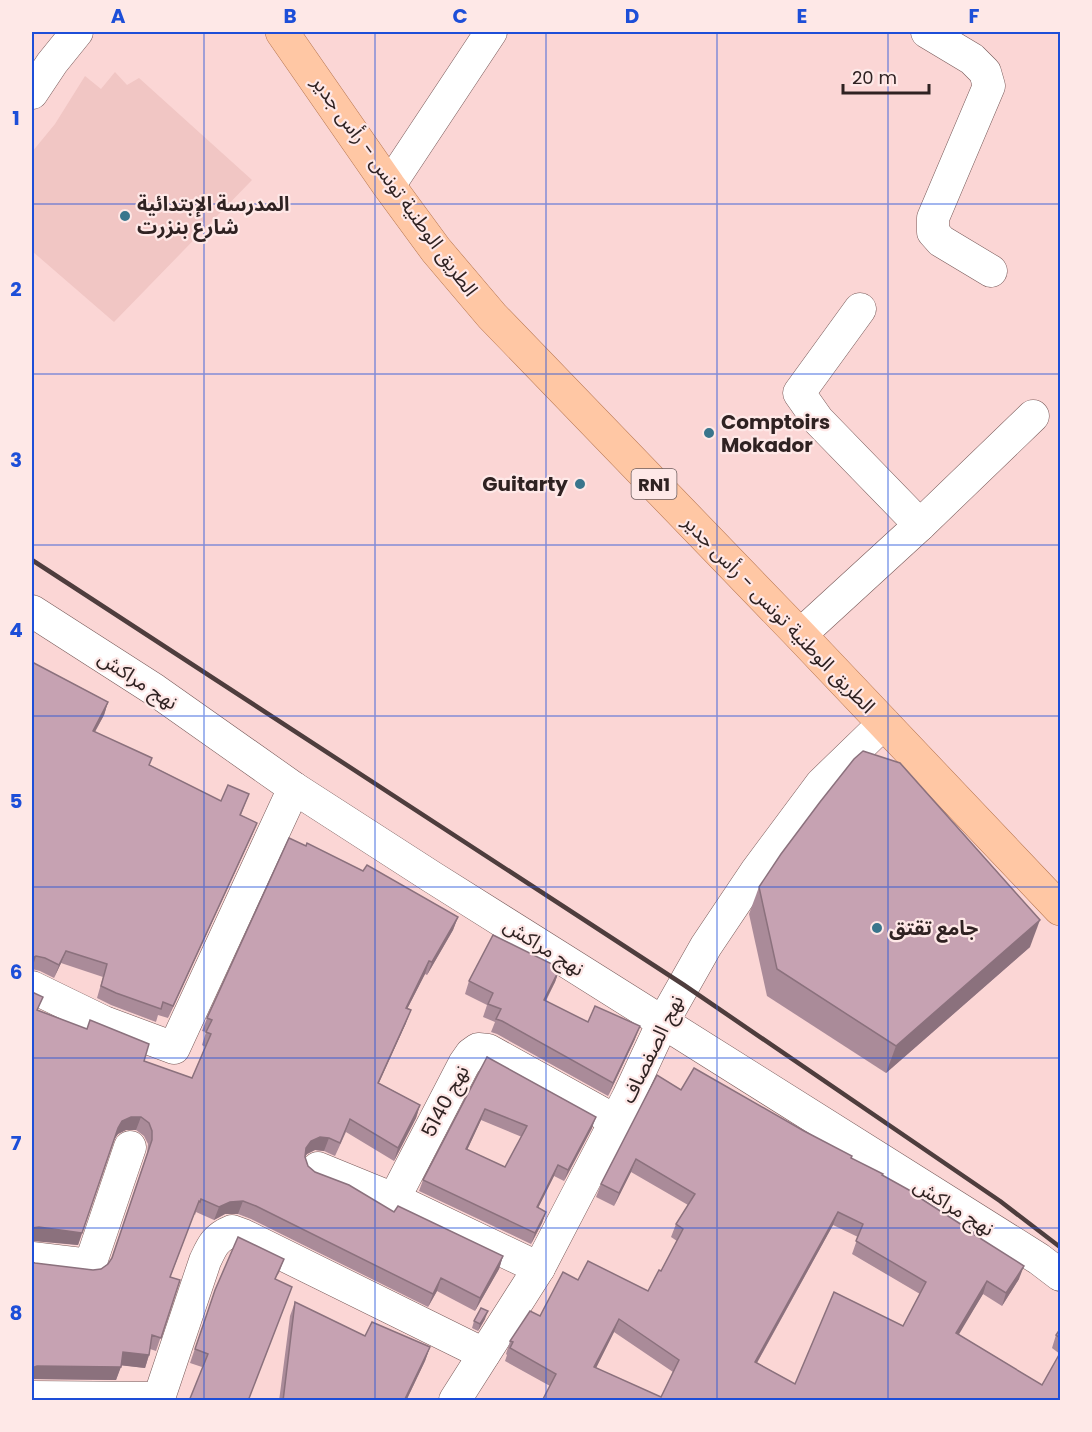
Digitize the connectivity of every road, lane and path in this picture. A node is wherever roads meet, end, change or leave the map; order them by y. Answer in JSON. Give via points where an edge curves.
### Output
{"nodes":[{"id":1,"x":77,"y":32,"type":"edge"},
{"id":2,"x":282,"y":32,"type":"edge"},
{"id":3,"x":491,"y":32,"type":"edge"},
{"id":4,"x":927,"y":32,"type":"edge"},
{"id":5,"x":32,"y":93,"type":"edge"},
{"id":6,"x":389,"y":186,"type":"junction"},
{"id":7,"x":991,"y":271,"type":"dead end"},
{"id":8,"x":860,"y":309,"type":"dead end"},
{"id":9,"x":1033,"y":416,"type":"dead end"},
{"id":10,"x":920,"y":525,"type":"junction"},
{"id":11,"x":32,"y":611,"type":"edge"},
{"id":12,"x":800,"y":635,"type":"junction"},
{"id":13,"x":884,"y":723,"type":"junction"},
{"id":14,"x":294,"y":788,"type":"junction"},
{"id":15,"x":1060,"y":909,"type":"edge"},
{"id":16,"x":32,"y":987,"type":"edge"},
{"id":17,"x":663,"y":1022,"type":"junction"},
{"id":18,"x":616,"y":1121,"type":"junction"},
{"id":19,"x":130,"y":1147,"type":"dead end"},
{"id":20,"x":318,"y":1168,"type":"dead end"},
{"id":21,"x":394,"y":1199,"type":"junction"},
{"id":22,"x":32,"y":1258,"type":"edge"},
{"id":23,"x":539,"y":1268,"type":"junction"},
{"id":24,"x":1060,"y":1275,"type":"edge"},
{"id":25,"x":484,"y":1354,"type":"junction"},
{"id":26,"x":32,"y":1397,"type":"edge"},
{"id":27,"x":160,"y":1399,"type":"edge"},
{"id":28,"x":455,"y":1401,"type":"edge"}],
"edges":[{"from":1,"to":5,"type":"street"},
{"from":2,"to":6,"type":"main road","name":"الطريق الوطنية تونس - رأس جدير","number":"RN1"},
{"from":3,"to":6,"type":"street"},
{"from":4,"to":7,"type":"street","via":[[972,59],[985,72],[989,86],[933,218],[933,232],[941,241]]},
{"from":6,"to":12,"type":"main road","name":"الطريق الوطنية تونس - رأس جدير","number":"RN1","via":[[492,316]]},
{"from":8,"to":10,"type":"street","via":[[799,393],[818,420]]},
{"from":9,"to":10,"type":"street"},
{"from":10,"to":12,"type":"street"},
{"from":11,"to":14,"type":"street","name":"نهج مراكش","via":[[155,690]]},
{"from":12,"to":13,"type":"main road","name":"الطريق الوطنية تونس - رأس جدير","number":"RN1"},
{"from":13,"to":15,"type":"main road","name":"الطريق الوطنية تونس - رأس جدير","number":"RN1"},
{"from":13,"to":17,"type":"street","name":"نهج الصفصاف","via":[[821,784],[780,839],[706,946]]},
{"from":14,"to":16,"type":"street","via":[[174,1048],[104,1022]]},
{"from":14,"to":17,"type":"street","name":"نهج مراكش"},
{"from":17,"to":18,"type":"street","name":"نهج الصفصاف"},
{"from":17,"to":24,"type":"street","name":"نهج مراكش"},
{"from":18,"to":21,"type":"street","name":"نهج 5140","via":[[478,1048],[464,1064]]},
{"from":18,"to":23,"type":"street","name":"نهج الصفصاف"},
{"from":19,"to":22,"type":"street","via":[[90,1265]]},
{"from":20,"to":21,"type":"street"},
{"from":21,"to":23,"type":"street"},
{"from":23,"to":25,"type":"street","name":"نهج الصفصاف"},
{"from":25,"to":27,"type":"street","via":[[232,1231],[213,1244],[205,1261]]},
{"from":25,"to":28,"type":"street","name":"نهج الصفصاف"},
{"from":26,"to":27,"type":"street"}]}
